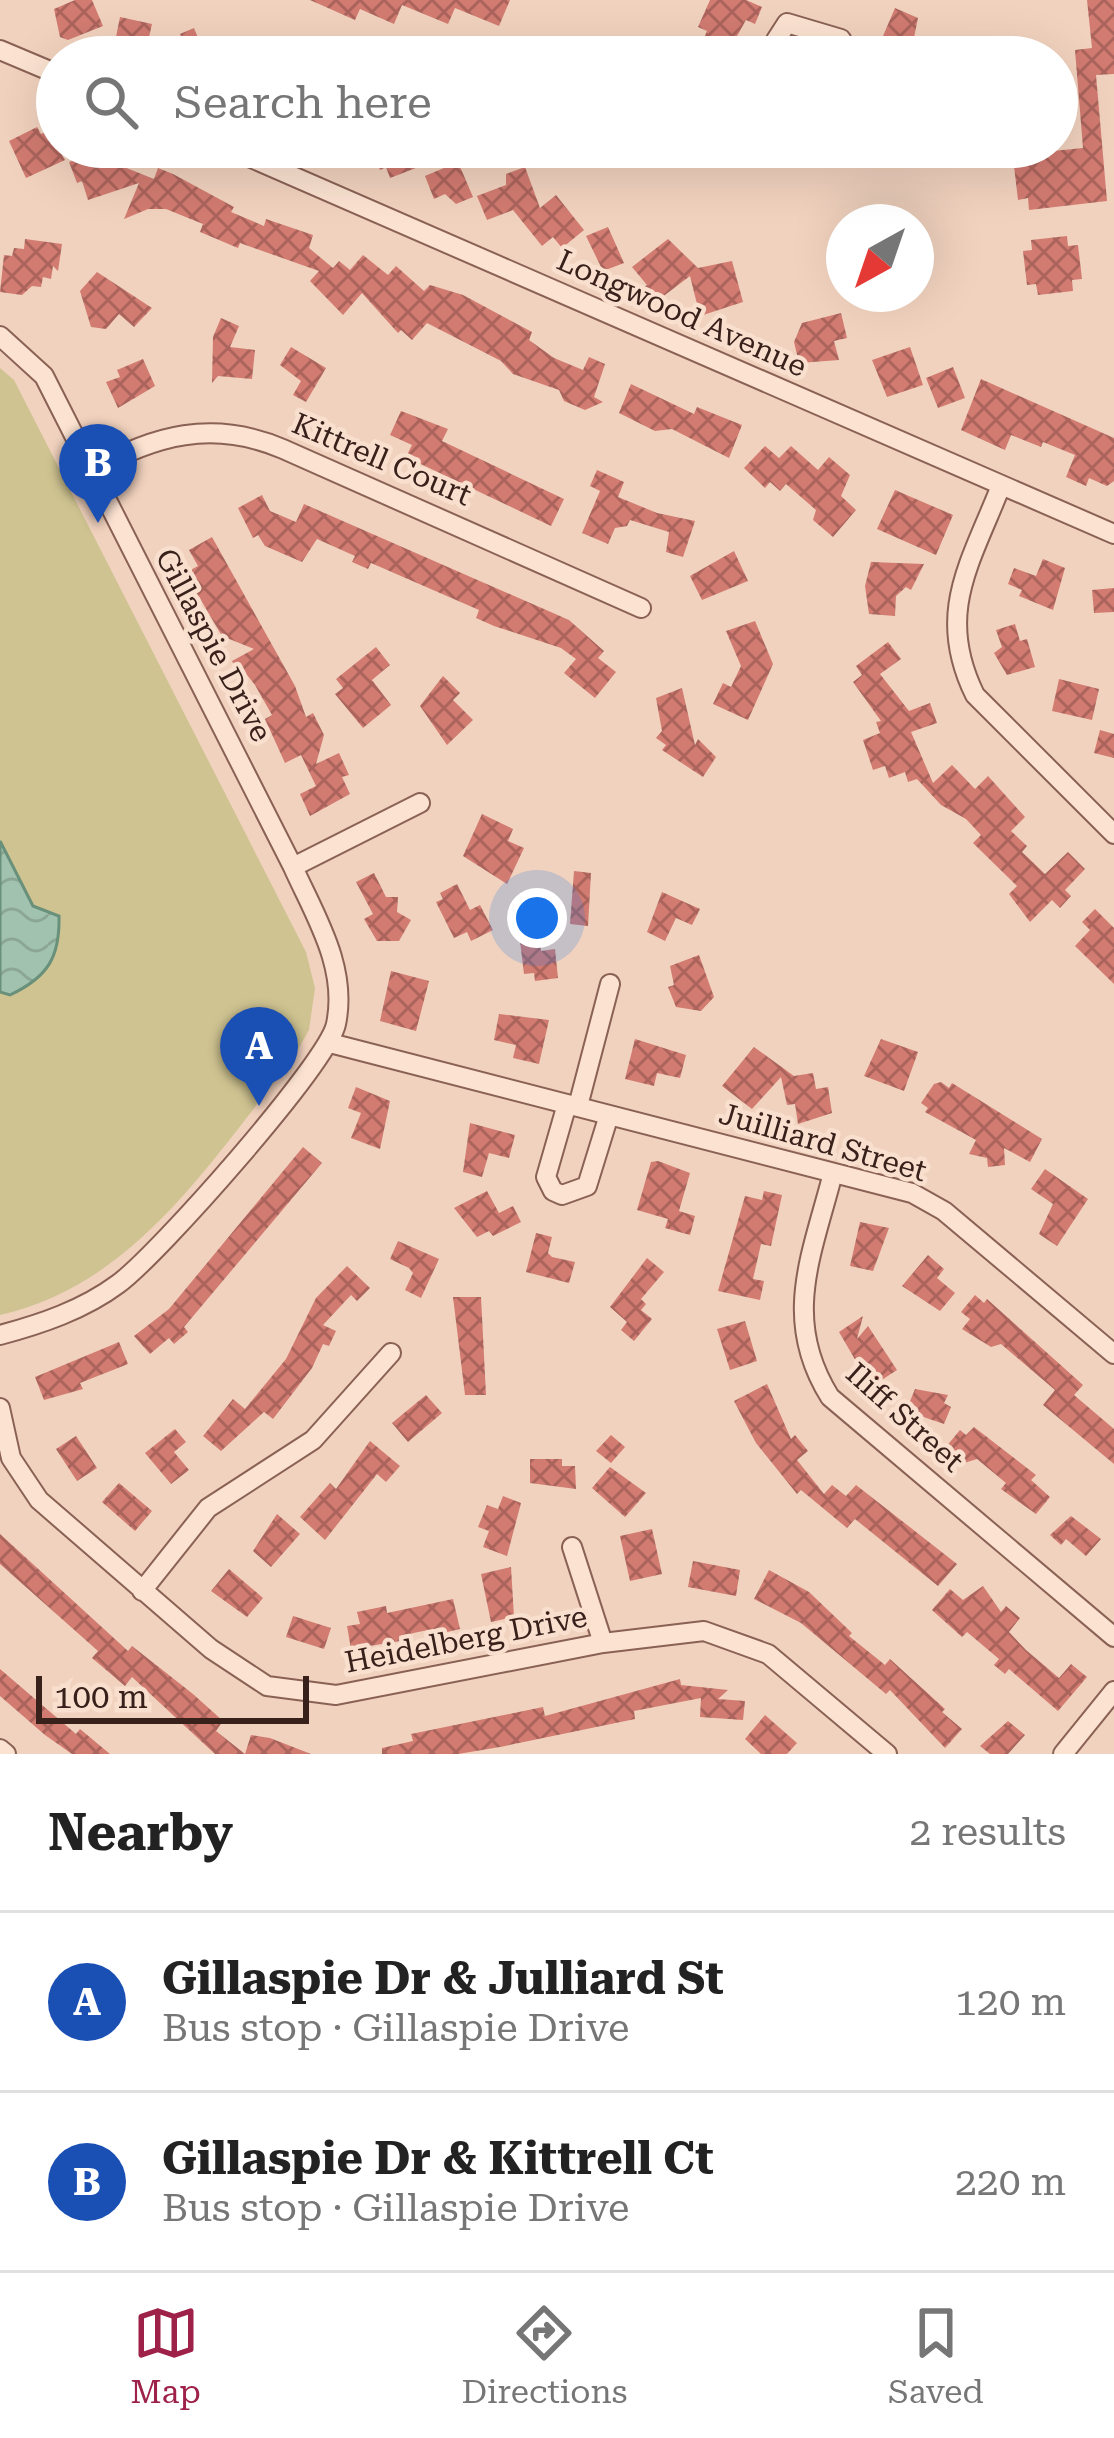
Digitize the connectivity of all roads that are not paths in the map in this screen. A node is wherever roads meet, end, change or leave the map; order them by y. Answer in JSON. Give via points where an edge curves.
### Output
{"nodes":[{"id":1,"x":785,"y":0,"type":"edge"},
{"id":2,"x":788,"y":23,"type":"junction"},
{"id":3,"x":779,"y":36,"type":"edge"},
{"id":4,"x":832,"y":36,"type":"edge"},
{"id":5,"x":0,"y":50,"type":"edge"},
{"id":6,"x":36,"y":65,"type":"edge"},
{"id":7,"x":274,"y":168,"type":"edge"},
{"id":8,"x":0,"y":336,"type":"edge"},
{"id":9,"x":91,"y":471,"type":"junction"},
{"id":10,"x":1000,"y":488,"type":"junction"},
{"id":11,"x":1114,"y":534,"type":"edge"},
{"id":12,"x":641,"y":608,"type":"dead end"},
{"id":13,"x":420,"y":803,"type":"dead end"},
{"id":14,"x":1114,"y":834,"type":"edge"},
{"id":15,"x":292,"y":867,"type":"junction"},
{"id":16,"x":610,"y":984,"type":"dead end"},
{"id":17,"x":330,"y":1042,"type":"junction"},
{"id":18,"x":572,"y":1105,"type":"junction"},
{"id":19,"x":609,"y":1115,"type":"junction"},
{"id":20,"x":833,"y":1173,"type":"junction"},
{"id":21,"x":0,"y":1335,"type":"edge"},
{"id":22,"x":391,"y":1353,"type":"dead end"},
{"id":23,"x":1114,"y":1354,"type":"edge"},
{"id":24,"x":0,"y":1408,"type":"edge"},
{"id":25,"x":572,"y":1547,"type":"dead end"},
{"id":26,"x":142,"y":1591,"type":"junction"},
{"id":27,"x":1114,"y":1636,"type":"edge"},
{"id":28,"x":602,"y":1643,"type":"junction"},
{"id":29,"x":1114,"y":1691,"type":"edge"},
{"id":30,"x":887,"y":1754,"type":"edge"},
{"id":31,"x":1063,"y":1754,"type":"edge"}],
"edges":[{"from":1,"to":2,"type":"street"},
{"from":2,"to":3,"type":"street"},
{"from":2,"to":4,"type":"street"},
{"from":5,"to":6,"type":"street"},
{"from":7,"to":10,"type":"street","name":"Longwood Avenue"},
{"from":8,"to":9,"type":"street","name":"Gillaspie Drive","via":[[44,376]]},
{"from":9,"to":12,"type":"street","name":"Kittrell Court","via":[[170,435],[239,435]]},
{"from":9,"to":15,"type":"street","name":"Gillaspie Drive"},
{"from":10,"to":11,"type":"street","name":"Longwood Avenue"},
{"from":10,"to":14,"type":"street","via":[[955,611],[961,667],[975,694]]},
{"from":13,"to":15,"type":"street"},
{"from":15,"to":17,"type":"street","name":"Gillaspie Drive","via":[[335,966]]},
{"from":16,"to":18,"type":"street"},
{"from":17,"to":18,"type":"street","name":"Juilliard Street"},
{"from":17,"to":21,"type":"street","via":[[157,1251],[84,1305]]},
{"from":18,"to":19,"type":"street","name":"Juilliard Street"},
{"from":18,"to":19,"type":"street","via":[[546,1177],[562,1195],[587,1186]]},
{"from":19,"to":20,"type":"street","name":"Juilliard Street"},
{"from":20,"to":23,"type":"street","name":"Juilliard Street","via":[[912,1193],[944,1211]]},
{"from":20,"to":27,"type":"street","name":"Iliff Street","via":[[802,1298],[813,1370],[830,1397]]},
{"from":22,"to":26,"type":"street","via":[[313,1440],[208,1508]]},
{"from":24,"to":26,"type":"street","name":"Heidelberg Drive","via":[[11,1458],[39,1500]]},
{"from":25,"to":28,"type":"street"},
{"from":26,"to":28,"type":"street","name":"Heidelberg Drive","via":[[242,1670],[296,1693],[395,1687]]},
{"from":28,"to":30,"type":"street","name":"Heidelberg Drive","via":[[685,1630],[733,1637],[768,1654]]},
{"from":29,"to":31,"type":"street"}]}
